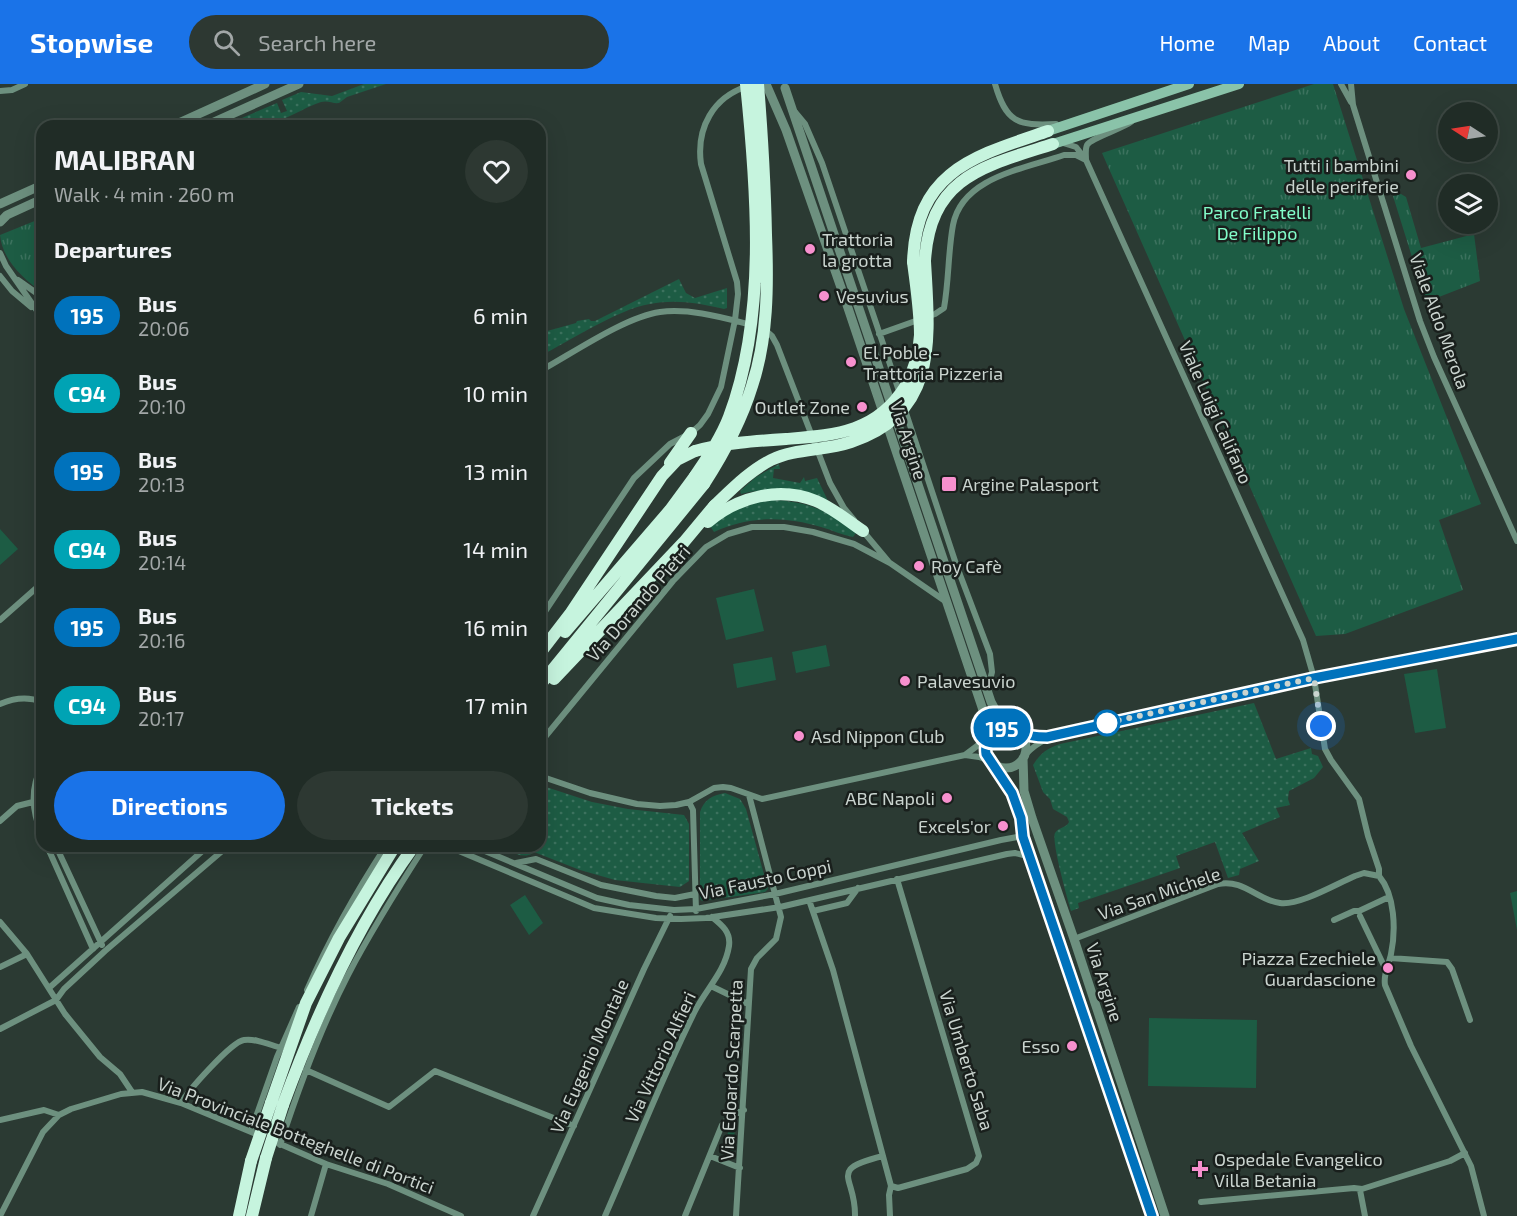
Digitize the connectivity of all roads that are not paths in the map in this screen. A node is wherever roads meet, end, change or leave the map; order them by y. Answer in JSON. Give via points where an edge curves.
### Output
{"nodes":[{"id":1,"x":25,"y":84,"type":"edge"},
{"id":2,"x":265,"y":84,"type":"edge"},
{"id":3,"x":299,"y":84,"type":"edge"},
{"id":4,"x":746,"y":84,"type":"edge"},
{"id":5,"x":994,"y":84,"type":"edge"},
{"id":6,"x":1190,"y":84,"type":"edge"},
{"id":7,"x":1239,"y":84,"type":"edge"},
{"id":8,"x":1341,"y":84,"type":"edge"},
{"id":9,"x":1351,"y":84,"type":"edge"},
{"id":10,"x":762,"y":85,"type":"edge"},
{"id":11,"x":786,"y":86,"type":"edge"},
{"id":12,"x":0,"y":91,"type":"edge"},
{"id":13,"x":1353,"y":105,"type":"junction"},
{"id":14,"x":791,"y":107,"type":"junction"},
{"id":15,"x":1135,"y":119,"type":"junction"},
{"id":16,"x":185,"y":120,"type":"edge"},
{"id":17,"x":218,"y":120,"type":"edge"},
{"id":18,"x":1072,"y":124,"type":"junction"},
{"id":19,"x":1048,"y":131,"type":"joint"},
{"id":20,"x":1053,"y":144,"type":"junction"},
{"id":21,"x":1086,"y":160,"type":"junction"},
{"id":22,"x":36,"y":188,"type":"edge"},
{"id":23,"x":36,"y":202,"type":"edge"},
{"id":24,"x":0,"y":204,"type":"edge"},
{"id":25,"x":0,"y":222,"type":"edge"},
{"id":26,"x":0,"y":253,"type":"edge"},
{"id":27,"x":919,"y":261,"type":"junction"},
{"id":28,"x":0,"y":276,"type":"edge"},
{"id":29,"x":14,"y":277,"type":"junction"},
{"id":30,"x":36,"y":293,"type":"edge"},
{"id":31,"x":36,"y":309,"type":"edge"},
{"id":32,"x":36,"y":312,"type":"edge"},
{"id":33,"x":735,"y":320,"type":"junction"},
{"id":34,"x":879,"y":334,"type":"junction"},
{"id":35,"x":546,"y":368,"type":"edge"},
{"id":36,"x":692,"y":433,"type":"junction"},
{"id":37,"x":662,"y":476,"type":"junction"},
{"id":38,"x":699,"y":480,"type":"junction"},
{"id":39,"x":863,"y":531,"type":"junction"},
{"id":40,"x":1517,"y":541,"type":"edge"},
{"id":41,"x":684,"y":542,"type":"junction"},
{"id":42,"x":890,"y":563,"type":"junction"},
{"id":43,"x":36,"y":588,"type":"edge"},
{"id":44,"x":945,"y":601,"type":"junction"},
{"id":45,"x":546,"y":610,"type":"edge"},
{"id":46,"x":0,"y":620,"type":"edge"},
{"id":47,"x":1517,"y":639,"type":"edge"},
{"id":48,"x":546,"y":645,"type":"edge"},
{"id":49,"x":546,"y":654,"type":"edge"},
{"id":50,"x":546,"y":677,"type":"edge"},
{"id":51,"x":1314,"y":678,"type":"junction"},
{"id":52,"x":546,"y":686,"type":"edge"},
{"id":53,"x":988,"y":688,"type":"junction"},
{"id":54,"x":36,"y":700,"type":"edge"},
{"id":55,"x":0,"y":704,"type":"edge"},
{"id":56,"x":1010,"y":728,"type":"junction"},
{"id":57,"x":1019,"y":733,"type":"junction"},
{"id":58,"x":546,"y":736,"type":"edge"},
{"id":59,"x":989,"y":736,"type":"junction"},
{"id":60,"x":1047,"y":737,"type":"junction"},
{"id":61,"x":965,"y":755,"type":"junction"},
{"id":62,"x":1024,"y":756,"type":"junction"},
{"id":63,"x":990,"y":761,"type":"junction"},
{"id":64,"x":546,"y":778,"type":"edge"},
{"id":65,"x":36,"y":780,"type":"edge"},
{"id":66,"x":749,"y":795,"type":"junction"},
{"id":67,"x":33,"y":802,"type":"junction"},
{"id":68,"x":689,"y":802,"type":"junction"},
{"id":69,"x":36,"y":813,"type":"edge"},
{"id":70,"x":0,"y":821,"type":"edge"},
{"id":71,"x":1023,"y":837,"type":"junction"},
{"id":72,"x":50,"y":852,"type":"edge"},
{"id":73,"x":59,"y":852,"type":"edge"},
{"id":74,"x":201,"y":852,"type":"edge"},
{"id":75,"x":221,"y":852,"type":"edge"},
{"id":76,"x":382,"y":852,"type":"edge"},
{"id":77,"x":392,"y":852,"type":"edge"},
{"id":78,"x":410,"y":852,"type":"edge"},
{"id":79,"x":422,"y":852,"type":"edge"},
{"id":80,"x":464,"y":852,"type":"edge"},
{"id":81,"x":487,"y":852,"type":"edge"},
{"id":82,"x":1031,"y":857,"type":"junction"},
{"id":83,"x":515,"y":864,"type":"junction"},
{"id":84,"x":1379,"y":876,"type":"junction"},
{"id":85,"x":897,"y":879,"type":"junction"},
{"id":86,"x":858,"y":888,"type":"junction"},
{"id":87,"x":695,"y":894,"type":"junction"},
{"id":88,"x":775,"y":894,"type":"junction"},
{"id":89,"x":1389,"y":897,"type":"junction"},
{"id":90,"x":810,"y":900,"type":"junction"},
{"id":91,"x":780,"y":906,"type":"junction"},
{"id":92,"x":696,"y":909,"type":"junction"},
{"id":93,"x":674,"y":910,"type":"junction"},
{"id":94,"x":813,"y":911,"type":"junction"},
{"id":95,"x":1360,"y":916,"type":"dead end"},
{"id":96,"x":712,"y":917,"type":"junction"},
{"id":97,"x":697,"y":918,"type":"junction"},
{"id":98,"x":669,"y":919,"type":"junction"},
{"id":99,"x":1334,"y":921,"type":"dead end"},
{"id":100,"x":0,"y":922,"type":"edge"},
{"id":101,"x":1074,"y":939,"type":"junction"},
{"id":102,"x":100,"y":942,"type":"junction"},
{"id":103,"x":93,"y":949,"type":"junction"},
{"id":104,"x":105,"y":951,"type":"junction"},
{"id":105,"x":27,"y":954,"type":"junction"},
{"id":106,"x":1390,"y":956,"type":"junction"},
{"id":107,"x":0,"y":968,"type":"edge"},
{"id":108,"x":1386,"y":970,"type":"junction"},
{"id":109,"x":711,"y":986,"type":"junction"},
{"id":110,"x":49,"y":988,"type":"junction"},
{"id":111,"x":56,"y":1000,"type":"junction"},
{"id":112,"x":748,"y":1004,"type":"junction"},
{"id":113,"x":1470,"y":1020,"type":"dead end"},
{"id":114,"x":0,"y":1029,"type":"edge"},
{"id":115,"x":281,"y":1048,"type":"junction"},
{"id":116,"x":306,"y":1070,"type":"junction"},
{"id":117,"x":132,"y":1092,"type":"junction"},
{"id":118,"x":181,"y":1103,"type":"junction"},
{"id":119,"x":744,"y":1110,"type":"junction"},
{"id":120,"x":58,"y":1115,"type":"junction"},
{"id":121,"x":0,"y":1120,"type":"edge"},
{"id":122,"x":574,"y":1126,"type":"junction"},
{"id":123,"x":251,"y":1131,"type":"junction"},
{"id":124,"x":280,"y":1145,"type":"junction"},
{"id":125,"x":1465,"y":1153,"type":"junction"},
{"id":126,"x":710,"y":1156,"type":"junction"},
{"id":127,"x":883,"y":1156,"type":"junction"},
{"id":128,"x":326,"y":1164,"type":"junction"},
{"id":129,"x":740,"y":1168,"type":"junction"},
{"id":130,"x":891,"y":1186,"type":"junction"},
{"id":131,"x":1360,"y":1190,"type":"junction"},
{"id":132,"x":1201,"y":1202,"type":"dead end"},
{"id":133,"x":0,"y":1216,"type":"edge"},
{"id":134,"x":239,"y":1216,"type":"edge"},
{"id":135,"x":252,"y":1216,"type":"edge"},
{"id":136,"x":311,"y":1216,"type":"edge"},
{"id":137,"x":461,"y":1216,"type":"edge"},
{"id":138,"x":534,"y":1216,"type":"edge"},
{"id":139,"x":605,"y":1216,"type":"edge"},
{"id":140,"x":685,"y":1216,"type":"edge"},
{"id":141,"x":736,"y":1216,"type":"edge"},
{"id":142,"x":855,"y":1216,"type":"edge"},
{"id":143,"x":890,"y":1216,"type":"edge"},
{"id":144,"x":1152,"y":1216,"type":"edge"},
{"id":145,"x":1165,"y":1216,"type":"edge"},
{"id":146,"x":1365,"y":1216,"type":"edge"},
{"id":147,"x":1484,"y":1216,"type":"edge"}],
"edges":[{"from":1,"to":12,"type":"street"},
{"from":2,"to":16,"type":"street"},
{"from":3,"to":17,"type":"street"},
{"from":4,"to":38,"type":"highway","bridge":true,"via":[[756,261],[749,347],[728,420]]},
{"from":5,"to":18,"type":"street","via":[[1003,108],[1021,123]]},
{"from":6,"to":18,"type":"main road"},
{"from":7,"to":15,"type":"main road"},
{"from":8,"to":13,"type":"street","name":"Viale Aldo Merola"},
{"from":9,"to":13,"type":"street","name":"Viale Aldo Merola"},
{"from":10,"to":11,"type":"street","via":[[779,91]]},
{"from":10,"to":33,"type":"street","via":[[738,89],[715,107],[704,125],[699,151],[737,282]]},
{"from":10,"to":38,"type":"highway","bridge":true,"via":[[767,301],[761,348],[739,424],[723,454]]},
{"from":10,"to":44,"type":"street","name":"Via Argine","via":[[786,130]]},
{"from":11,"to":14,"type":"street","name":"Via Argine"},
{"from":13,"to":40,"type":"street","name":"Viale Aldo Merola","via":[[1420,321]]},
{"from":14,"to":34,"type":"street","name":"Via Argine","via":[[805,124],[822,163]]},
{"from":14,"to":53,"type":"street","name":"Via Argine"},
{"from":15,"to":20,"type":"main road"},
{"from":15,"to":21,"type":"street","via":[[1122,129],[1090,141]]},
{"from":18,"to":19,"type":"main road"},
{"from":19,"to":27,"type":"highway","via":[[985,153],[950,174],[933,192],[921,214],[915,238]]},
{"from":20,"to":21,"type":"street","via":[[1072,145]]},
{"from":20,"to":27,"type":"highway","via":[[984,166],[956,186],[936,214]]},
{"from":21,"to":34,"type":"street","via":[[1064,155],[987,181],[969,194],[961,203],[953,226],[944,308]]},
{"from":21,"to":51,"type":"street","name":"Viale Luigi Califano","via":[[1303,640]]},
{"from":22,"to":24,"type":"street"},
{"from":23,"to":25,"type":"street"},
{"from":26,"to":29,"type":"street"},
{"from":27,"to":37,"type":"highway","bridge":true,"via":[[918,351],[909,380],[886,410],[855,429],[832,435],[720,445],[695,451],[677,460]]},
{"from":27,"to":41,"type":"highway","bridge":true,"via":[[929,333],[926,360],[914,391],[900,412],[873,433],[852,442],[772,459],[714,506]]},
{"from":28,"to":32,"type":"street"},
{"from":29,"to":30,"type":"street"},
{"from":29,"to":31,"type":"street"},
{"from":33,"to":35,"type":"street","via":[[678,312],[652,314],[621,326]]},
{"from":33,"to":36,"type":"street","via":[[716,401]]},
{"from":33,"to":39,"type":"street","via":[[760,327],[774,340],[831,483],[844,508]]},
{"from":34,"to":53,"type":"street","name":"Via Argine","via":[[990,654],[992,672]]},
{"from":36,"to":37,"type":"highway"},
{"from":36,"to":45,"type":"street","via":[[670,444],[634,478]]},
{"from":37,"to":48,"type":"highway"},
{"from":38,"to":49,"type":"highway"},
{"from":38,"to":50,"type":"highway"},
{"from":39,"to":41,"type":"highway","via":[[816,501],[793,495],[756,496],[719,512]]},
{"from":39,"to":42,"type":"street"},
{"from":41,"to":52,"type":"highway"},
{"from":42,"to":44,"type":"street","name":"Via Dorando Pietri"},
{"from":42,"to":58,"type":"street","name":"Via Dorando Pietri","via":[[854,544],[784,527],[752,527],[729,534],[706,547],[673,581]]},
{"from":43,"to":46,"type":"street"},
{"from":44,"to":59,"type":"street","name":"Via Argine"},
{"from":47,"to":51,"type":"street"},
{"from":51,"to":60,"type":"street"},
{"from":51,"to":84,"type":"street","name":"Viale Luigi Califano","via":[[1325,748],[1359,799]]},
{"from":53,"to":56,"type":"street","name":"Via Argine","via":[[998,715]]},
{"from":54,"to":55,"type":"street","via":[[18,698]]},
{"from":56,"to":57,"type":"street"},
{"from":56,"to":59,"type":"street","via":[[998,729]]},
{"from":57,"to":60,"type":"street"},
{"from":57,"to":62,"type":"street","via":[[1025,742]]},
{"from":59,"to":61,"type":"street"},
{"from":59,"to":63,"type":"street","via":[[985,751]]},
{"from":60,"to":62,"type":"street"},
{"from":61,"to":63,"type":"street"},
{"from":61,"to":66,"type":"street","via":[[770,798]]},
{"from":62,"to":63,"type":"street","via":[[1010,768]]},
{"from":62,"to":101,"type":"street","name":"Via Argine","via":[[1024,791]]},
{"from":63,"to":71,"type":"street","name":"Via Argine","via":[[1012,793]]},
{"from":64,"to":68,"type":"street","via":[[626,802],[660,806]]},
{"from":65,"to":67,"type":"street"},
{"from":66,"to":68,"type":"street","via":[[731,788],[714,788]]},
{"from":66,"to":88,"type":"street","name":"Via Edoardo Scarpetta"},
{"from":67,"to":69,"type":"street"},
{"from":67,"to":70,"type":"street","via":[[17,806]]},
{"from":68,"to":87,"type":"street","via":[[693,810]]},
{"from":71,"to":82,"type":"street","name":"Via Argine"},
{"from":71,"to":88,"type":"street","name":"Via Fausto Coppi"},
{"from":72,"to":103,"type":"street"},
{"from":73,"to":102,"type":"street"},
{"from":74,"to":102,"type":"street"},
{"from":75,"to":104,"type":"street"},
{"from":76,"to":115,"type":"street","via":[[318,963]]},
{"from":77,"to":134,"type":"highway","bridge":true,"via":[[339,938],[306,1003],[251,1161]]},
{"from":78,"to":135,"type":"highway","bridge":true,"via":[[351,950],[303,1052],[266,1158]]},
{"from":79,"to":116,"type":"street","via":[[347,977]]},
{"from":80,"to":98,"type":"street","name":"Via Fausto Coppi","via":[[594,908]]},
{"from":81,"to":83,"type":"street","name":"Via Fausto Coppi"},
{"from":82,"to":85,"type":"street","name":"Via Fausto Coppi","via":[[1007,854]]},
{"from":82,"to":144,"type":"street","name":"Via Argine"},
{"from":83,"to":87,"type":"street","name":"Via Fausto Coppi","via":[[536,860],[601,885],[656,897]]},
{"from":83,"to":93,"type":"street","name":"Via Fausto Coppi","via":[[597,898]]},
{"from":84,"to":89,"type":"street"},
{"from":84,"to":101,"type":"street","name":"Via San Michele","via":[[1364,873],[1283,904],[1227,882]]},
{"from":85,"to":86,"type":"street","name":"Via Fausto Coppi"},
{"from":85,"to":130,"type":"street","name":"Via Umberto Saba","via":[[979,1156],[967,1169],[898,1188]]},
{"from":86,"to":90,"type":"street","name":"Via Fausto Coppi"},
{"from":86,"to":94,"type":"street","name":"Via Fausto Coppi","via":[[847,903]]},
{"from":87,"to":92,"type":"street"},
{"from":88,"to":91,"type":"street","name":"Via Edoardo Scarpetta"},
{"from":88,"to":92,"type":"street","name":"Via Fausto Coppi"},
{"from":89,"to":99,"type":"street"},
{"from":89,"to":106,"type":"street","via":[[1393,908]]},
{"from":90,"to":91,"type":"street","name":"Via Fausto Coppi"},
{"from":90,"to":94,"type":"street"},
{"from":91,"to":96,"type":"street","name":"Via Fausto Coppi"},
{"from":91,"to":112,"type":"street","name":"Via Edoardo Scarpetta","via":[[776,939],[752,966]]},
{"from":92,"to":93,"type":"street","name":"Via Fausto Coppi"},
{"from":92,"to":97,"type":"street"},
{"from":93,"to":98,"type":"street","name":"Via Eugenio Montale"},
{"from":94,"to":127,"type":"street","via":[[833,970]]},
{"from":95,"to":108,"type":"street"},
{"from":96,"to":97,"type":"street","name":"Via Fausto Coppi"},
{"from":96,"to":109,"type":"street","name":"Via Vittorio Alfieri","via":[[726,930],[730,940],[725,960]]},
{"from":97,"to":98,"type":"street","name":"Via Fausto Coppi"},
{"from":98,"to":122,"type":"street","name":"Via Eugenio Montale"},
{"from":100,"to":105,"type":"street"},
{"from":101,"to":145,"type":"street","name":"Via Argine"},
{"from":102,"to":103,"type":"street"},
{"from":102,"to":104,"type":"street"},
{"from":103,"to":104,"type":"street"},
{"from":103,"to":110,"type":"street"},
{"from":104,"to":111,"type":"street"},
{"from":105,"to":107,"type":"street"},
{"from":105,"to":110,"type":"street"},
{"from":106,"to":108,"type":"street"},
{"from":106,"to":113,"type":"street","via":[[1447,962]]},
{"from":108,"to":125,"type":"street","via":[[1384,981],[1412,1046]]},
{"from":109,"to":112,"type":"street"},
{"from":109,"to":139,"type":"street","name":"Via Vittorio Alfieri","via":[[696,1010]]},
{"from":110,"to":111,"type":"street"},
{"from":111,"to":114,"type":"street"},
{"from":111,"to":117,"type":"street"},
{"from":112,"to":119,"type":"street","name":"Via Edoardo Scarpetta"},
{"from":115,"to":118,"type":"street","via":[[253,1040],[237,1042]]},
{"from":115,"to":123,"type":"street"},
{"from":116,"to":122,"type":"street","via":[[389,1107],[435,1071]]},
{"from":116,"to":124,"type":"street"},
{"from":117,"to":118,"type":"street","name":"Via Provinciale Botteghelle di Portici"},
{"from":117,"to":120,"type":"street","name":"Via Provinciale Botteghelle di Portici"},
{"from":118,"to":123,"type":"street","name":"Via Provinciale Botteghelle di Portici"},
{"from":119,"to":126,"type":"street","via":[[725,1121]]},
{"from":119,"to":129,"type":"street","name":"Via Edoardo Scarpetta"},
{"from":120,"to":121,"type":"street","via":[[44,1110]]},
{"from":120,"to":133,"type":"street","name":"Via Provinciale Botteghelle di Portici","via":[[36,1142]]},
{"from":122,"to":138,"type":"street","name":"Via Eugenio Montale"},
{"from":123,"to":124,"type":"street","name":"Via Provinciale Botteghelle di Portici"},
{"from":124,"to":128,"type":"street","name":"Via Provinciale Botteghelle di Portici"},
{"from":125,"to":131,"type":"street"},
{"from":125,"to":147,"type":"street"},
{"from":126,"to":129,"type":"street"},
{"from":126,"to":140,"type":"street"},
{"from":127,"to":130,"type":"street"},
{"from":127,"to":142,"type":"street","via":[[860,1162],[850,1170],[848,1180]]},
{"from":128,"to":136,"type":"street"},
{"from":128,"to":137,"type":"street","name":"Via Provinciale Botteghelle di Portici","via":[[388,1184]]},
{"from":129,"to":141,"type":"street","name":"Via Edoardo Scarpetta"},
{"from":130,"to":143,"type":"street"},
{"from":131,"to":132,"type":"street"},
{"from":131,"to":146,"type":"street"}]}
